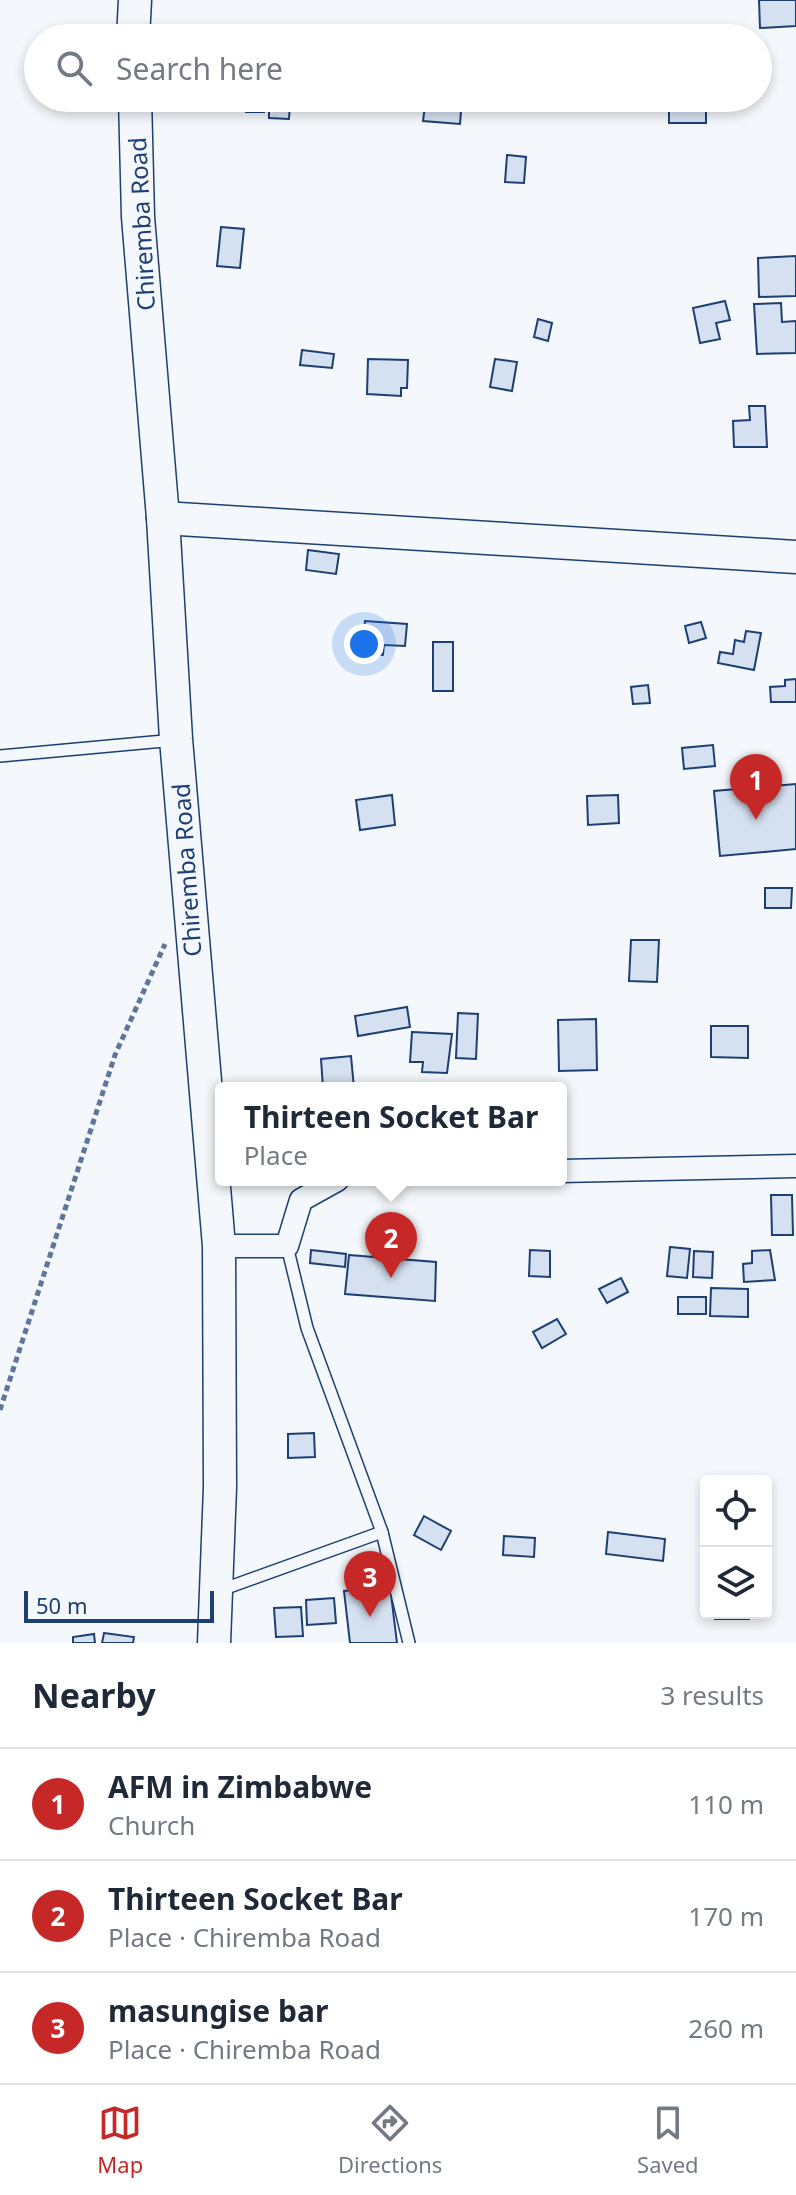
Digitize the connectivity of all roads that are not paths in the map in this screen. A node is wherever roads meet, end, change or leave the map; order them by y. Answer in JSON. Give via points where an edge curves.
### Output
{"nodes":[{"id":1,"x":135,"y":0,"type":"edge"},
{"id":2,"x":134,"y":24,"type":"edge"},
{"id":3,"x":135,"y":112,"type":"edge"},
{"id":4,"x":163,"y":518,"type":"junction"},
{"id":5,"x":796,"y":557,"type":"edge"},
{"id":6,"x":176,"y":739,"type":"junction"},
{"id":7,"x":0,"y":756,"type":"edge"},
{"id":8,"x":796,"y":1166,"type":"edge"},
{"id":9,"x":567,"y":1171,"type":"edge"},
{"id":10,"x":326,"y":1186,"type":"edge"},
{"id":11,"x":219,"y":1246,"type":"junction"},
{"id":12,"x":287,"y":1246,"type":"junction"},
{"id":13,"x":382,"y":1532,"type":"junction"},
{"id":14,"x":217,"y":1591,"type":"junction"},
{"id":15,"x":214,"y":1643,"type":"edge"},
{"id":16,"x":409,"y":1643,"type":"edge"}],
"edges":[{"from":1,"to":2,"type":"main road"},
{"from":3,"to":4,"type":"main road","name":"Chiremba Road","via":[[138,217]]},
{"from":4,"to":5,"type":"main road"},
{"from":4,"to":6,"type":"main road","name":"Chiremba Road"},
{"from":6,"to":7,"type":"lane"},
{"from":6,"to":11,"type":"main road","name":"Chiremba Road"},
{"from":8,"to":9,"type":"street"},
{"from":10,"to":12,"type":"street","via":[[301,1200]]},
{"from":11,"to":12,"type":"street"},
{"from":11,"to":14,"type":"main road","name":"Chiremba Road"},
{"from":12,"to":13,"type":"lane","via":[[307,1328]]},
{"from":13,"to":14,"type":"lane"},
{"from":13,"to":16,"type":"lane"},
{"from":14,"to":15,"type":"main road","name":"Chiremba Road"}]}
